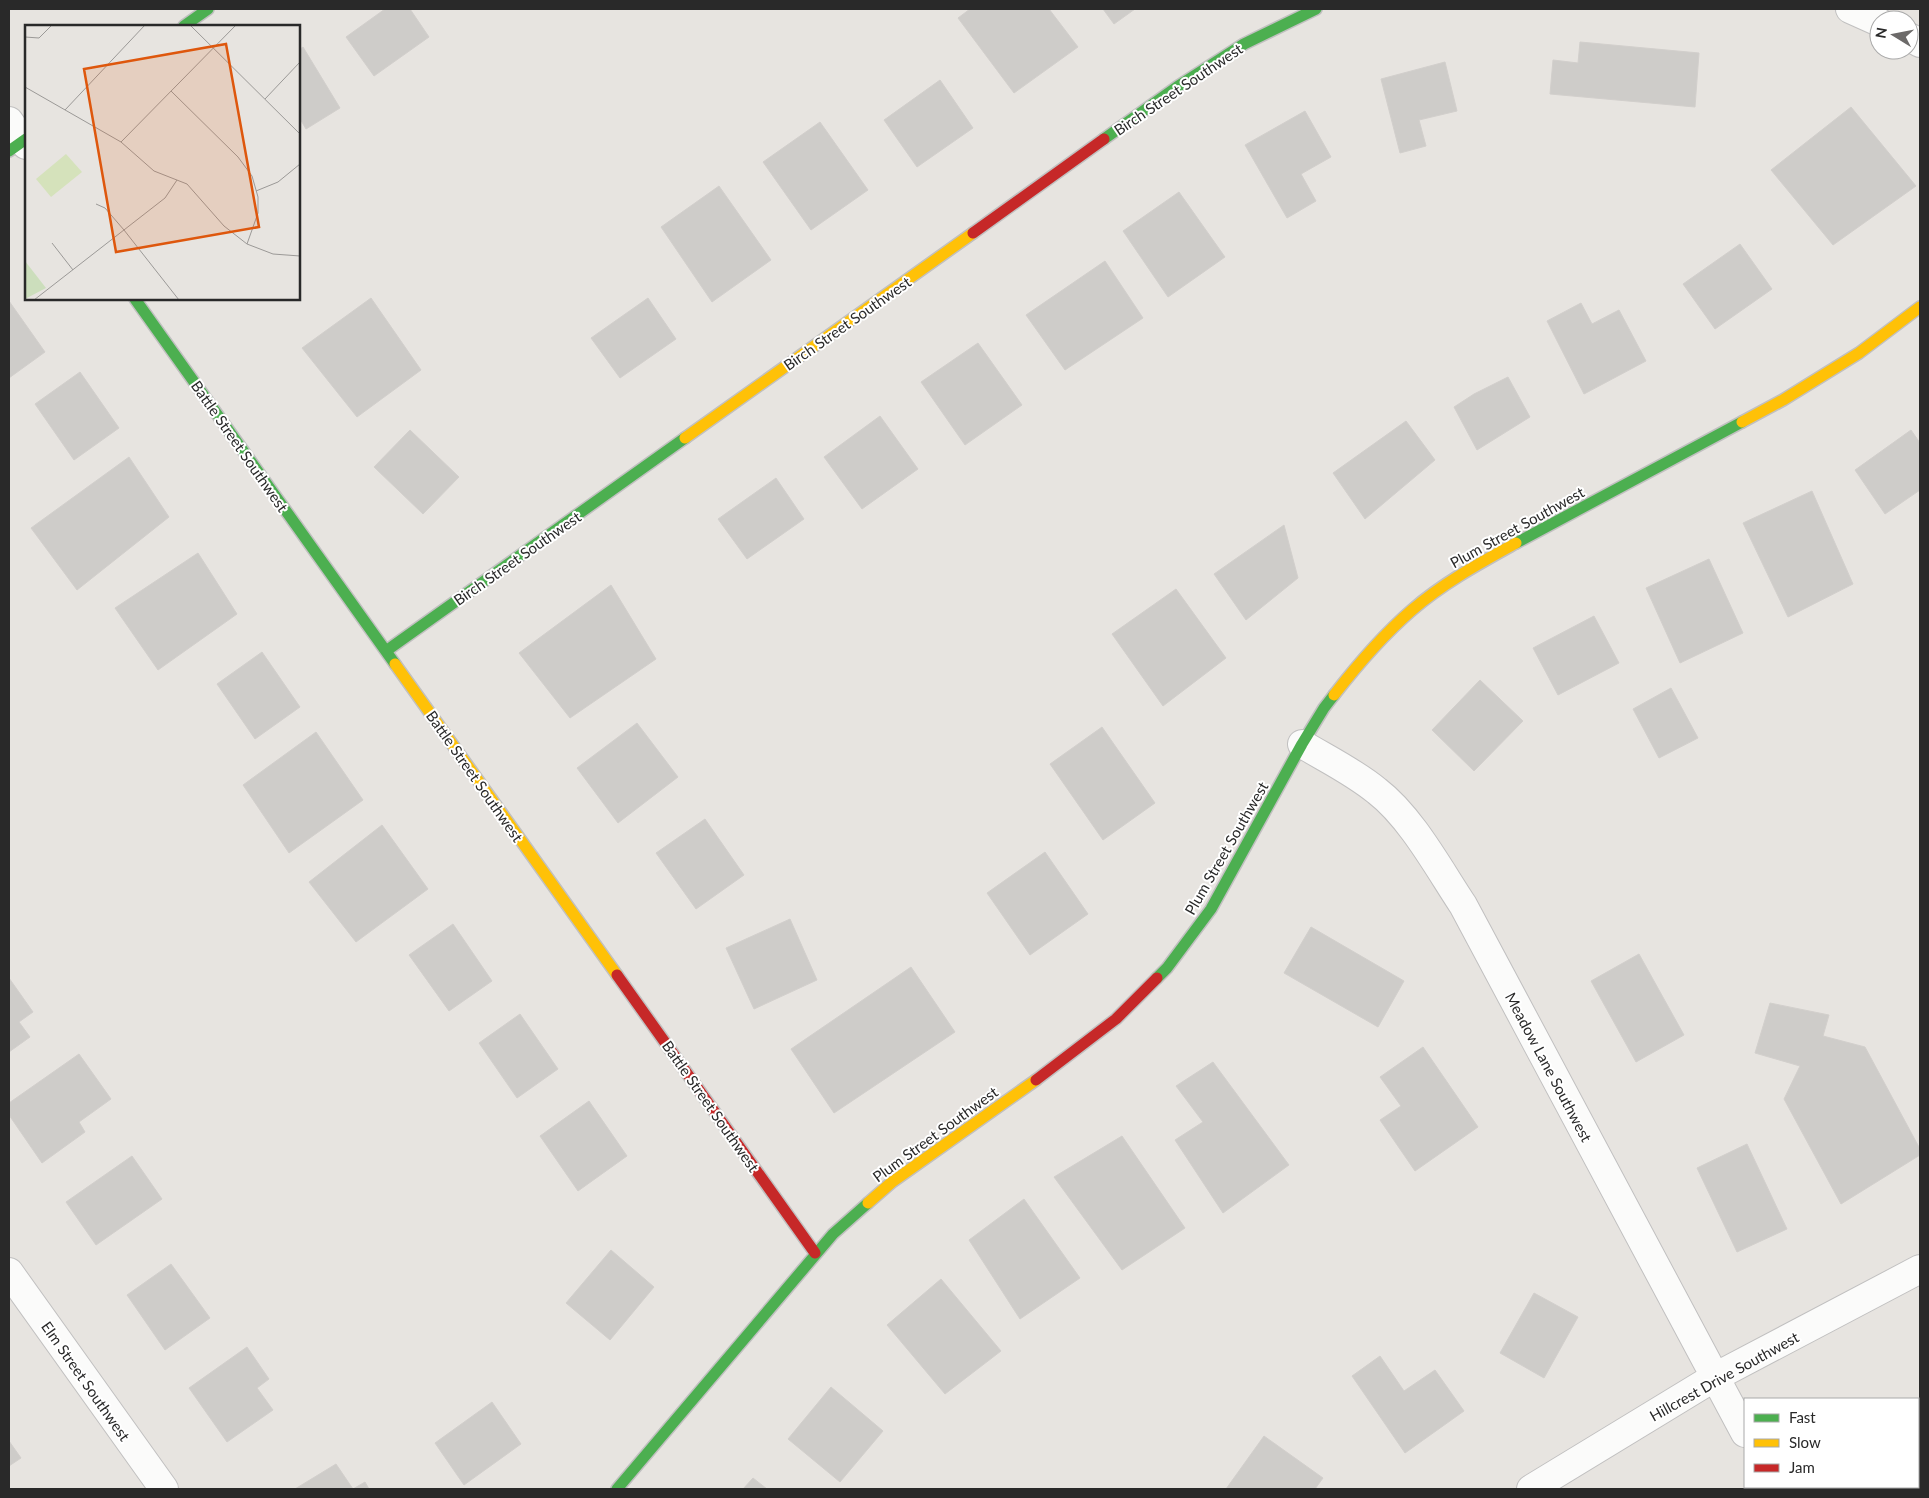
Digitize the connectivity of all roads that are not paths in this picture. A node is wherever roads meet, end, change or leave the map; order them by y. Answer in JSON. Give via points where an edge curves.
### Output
{"nodes":[{"id":1,"x":208,"y":9,"type":"edge"},
{"id":2,"x":1316,"y":9,"type":"edge"},
{"id":3,"x":1850,"y":9,"type":"edge"},
{"id":4,"x":1869,"y":18,"type":"edge"},
{"id":5,"x":185,"y":25,"type":"edge"},
{"id":6,"x":137,"y":300,"type":"edge"},
{"id":7,"x":1920,"y":307,"type":"edge"},
{"id":8,"x":386,"y":651,"type":"junction"},
{"id":9,"x":1302,"y":744,"type":"junction"},
{"id":10,"x":815,"y":1253,"type":"junction"},
{"id":11,"x":1920,"y":1269,"type":"edge"},
{"id":12,"x":9,"y":1272,"type":"edge"},
{"id":13,"x":1715,"y":1377,"type":"junction"},
{"id":14,"x":1744,"y":1431,"type":"edge"},
{"id":15,"x":164,"y":1489,"type":"edge"},
{"id":16,"x":617,"y":1489,"type":"edge"},
{"id":17,"x":1531,"y":1489,"type":"edge"}],
"edges":[{"from":1,"to":5,"type":"street"},
{"from":2,"to":8,"type":"street","name":"Birch Street Southwest","via":[[1244,44],[1177,87]]},
{"from":3,"to":4,"type":"street"},
{"from":6,"to":8,"type":"street","name":"Battle Street Southwest"},
{"from":7,"to":9,"type":"street","name":"Plum Street Southwest","via":[[1858,353],[1783,400],[1470,568],[1413,609],[1363,658],[1324,708]]},
{"from":8,"to":10,"type":"street","name":"Battle Street Southwest"},
{"from":9,"to":10,"type":"street","name":"Plum Street Southwest","via":[[1212,909],[1167,968],[1116,1020],[892,1182]]},
{"from":9,"to":13,"type":"street","name":"Meadow Lane Southwest","via":[[1379,792],[1408,824],[1463,905]]},
{"from":10,"to":16,"type":"street","name":"Plum Street Southwest"},
{"from":11,"to":13,"type":"street","name":"Hillcrest Drive Southwest"},
{"from":12,"to":15,"type":"street","name":"Elm Street Southwest"},
{"from":13,"to":14,"type":"street","name":"Meadow Lane Southwest"},
{"from":13,"to":17,"type":"street","name":"Hillcrest Drive Southwest"}]}
